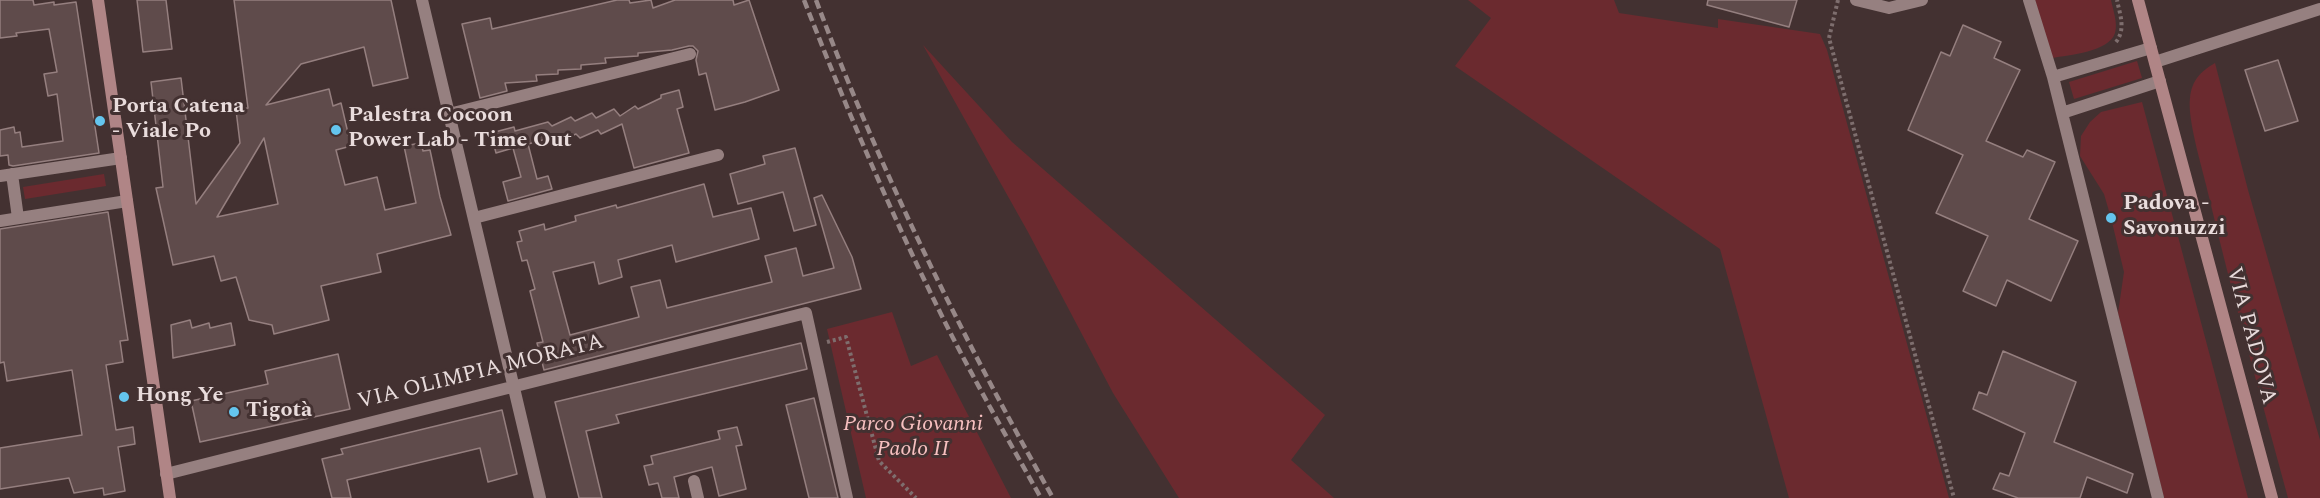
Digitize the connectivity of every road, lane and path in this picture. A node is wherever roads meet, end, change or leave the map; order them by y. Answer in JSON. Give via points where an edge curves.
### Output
{"nodes":[{"id":1,"x":98,"y":0,"type":"edge"},
{"id":2,"x":422,"y":0,"type":"edge"},
{"id":3,"x":1838,"y":0,"type":"edge"},
{"id":4,"x":1856,"y":0,"type":"edge"},
{"id":5,"x":1922,"y":0,"type":"edge"},
{"id":6,"x":2029,"y":0,"type":"edge"},
{"id":7,"x":2117,"y":0,"type":"edge"},
{"id":8,"x":2138,"y":0,"type":"edge"},
{"id":9,"x":2320,"y":9,"type":"edge"},
{"id":10,"x":2112,"y":46,"type":"dead end"},
{"id":11,"x":2151,"y":48,"type":"junction"},
{"id":12,"x":690,"y":54,"type":"dead end"},
{"id":13,"x":2155,"y":62,"type":"junction"},
{"id":14,"x":2053,"y":78,"type":"junction"},
{"id":15,"x":2160,"y":81,"type":"junction"},
{"id":16,"x":2062,"y":113,"type":"junction"},
{"id":17,"x":449,"y":114,"type":"junction"},
{"id":18,"x":718,"y":155,"type":"dead end"},
{"id":19,"x":121,"y":158,"type":"junction"},
{"id":20,"x":6,"y":175,"type":"edge"},
{"id":21,"x":127,"y":201,"type":"junction"},
{"id":22,"x":18,"y":218,"type":"junction"},
{"id":23,"x":474,"y":218,"type":"junction"},
{"id":24,"x":0,"y":221,"type":"edge"},
{"id":25,"x":814,"y":346,"type":"junction"},
{"id":26,"x":514,"y":387,"type":"junction"},
{"id":27,"x":166,"y":474,"type":"junction"},
{"id":28,"x":694,"y":481,"type":"dead end"},
{"id":29,"x":170,"y":498,"type":"edge"},
{"id":30,"x":540,"y":498,"type":"edge"},
{"id":31,"x":698,"y":498,"type":"edge"},
{"id":32,"x":847,"y":498,"type":"edge"},
{"id":33,"x":916,"y":498,"type":"edge"},
{"id":34,"x":1954,"y":498,"type":"edge"},
{"id":35,"x":2158,"y":498,"type":"edge"},
{"id":36,"x":2272,"y":498,"type":"edge"}],
"edges":[{"from":1,"to":19,"type":"main road"},
{"from":2,"to":17,"type":"street"},
{"from":3,"to":34,"type":"path","via":[[1829,38]]},
{"from":4,"to":5,"type":"street","via":[[1888,8]]},
{"from":6,"to":14,"type":"street"},
{"from":7,"to":10,"type":"path","via":[[2122,22],[2120,36]]},
{"from":8,"to":11,"type":"main road","name":"VIA PADOVA"},
{"from":9,"to":13,"type":"street"},
{"from":11,"to":13,"type":"main road","name":"VIA PADOVA"},
{"from":11,"to":14,"type":"street"},
{"from":12,"to":17,"type":"street"},
{"from":13,"to":15,"type":"main road","name":"VIA PADOVA"},
{"from":14,"to":16,"type":"street"},
{"from":15,"to":16,"type":"street"},
{"from":15,"to":36,"type":"main road","name":"VIA PADOVA"},
{"from":16,"to":35,"type":"street"},
{"from":17,"to":23,"type":"street"},
{"from":18,"to":23,"type":"street"},
{"from":19,"to":20,"type":"street"},
{"from":19,"to":21,"type":"main road"},
{"from":20,"to":22,"type":"street"},
{"from":21,"to":22,"type":"street"},
{"from":21,"to":27,"type":"main road"},
{"from":22,"to":24,"type":"street"},
{"from":23,"to":26,"type":"street"},
{"from":25,"to":26,"type":"street","name":"VIA OLIMPIA MORATA","via":[[806,313]]},
{"from":25,"to":32,"type":"street"},
{"from":25,"to":33,"type":"path","via":[[846,337],[879,461]]},
{"from":26,"to":27,"type":"street","name":"VIA OLIMPIA MORATA"},
{"from":26,"to":30,"type":"street"},
{"from":27,"to":29,"type":"main road"},
{"from":28,"to":31,"type":"street"}]}
